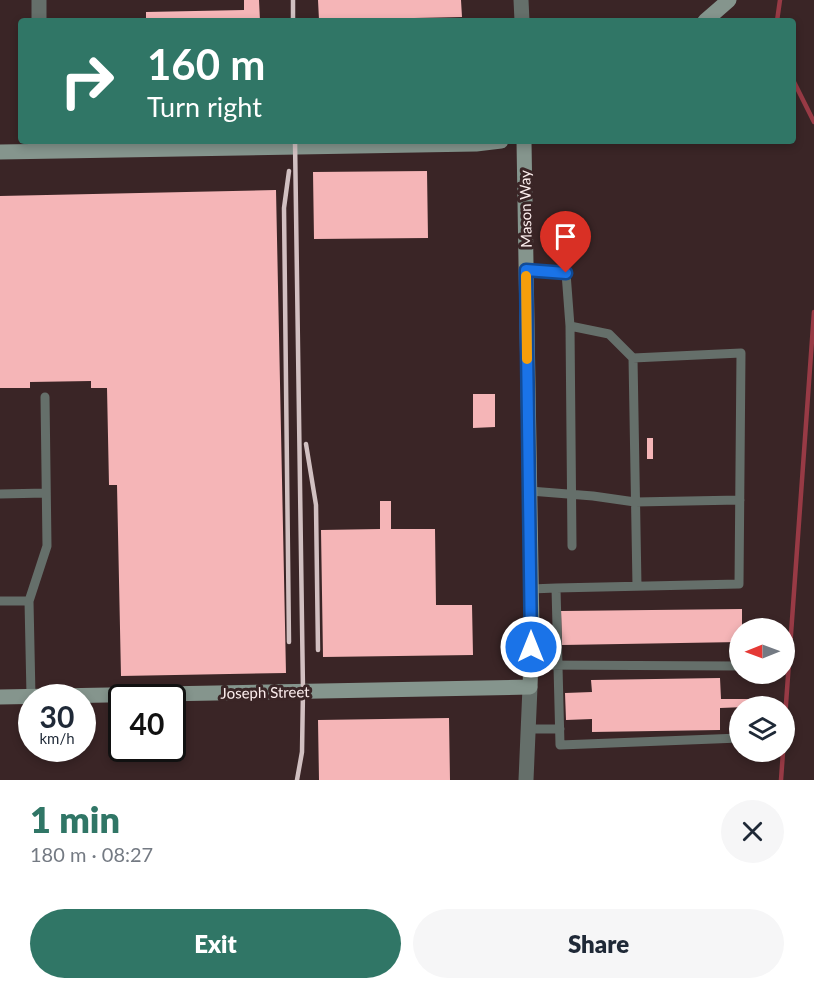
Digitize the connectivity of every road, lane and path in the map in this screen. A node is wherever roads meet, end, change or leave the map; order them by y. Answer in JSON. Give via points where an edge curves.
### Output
{"nodes":[{"id":1,"x":39,"y":0,"type":"edge"},
{"id":2,"x":521,"y":0,"type":"edge"},
{"id":3,"x":729,"y":0,"type":"edge"},
{"id":4,"x":39,"y":18,"type":"edge"},
{"id":5,"x":522,"y":18,"type":"edge"},
{"id":6,"x":708,"y":18,"type":"edge"},
{"id":7,"x":465,"y":144,"type":"edge"},
{"id":8,"x":524,"y":144,"type":"edge"},
{"id":9,"x":40,"y":146,"type":"edge"},
{"id":10,"x":0,"y":152,"type":"edge"},
{"id":11,"x":526,"y":270,"type":"junction"},
{"id":12,"x":570,"y":326,"type":"junction"},
{"id":13,"x":633,"y":358,"type":"junction"},
{"id":14,"x":45,"y":397,"type":"dead end"},
{"id":15,"x":530,"y":491,"type":"junction"},
{"id":16,"x":0,"y":494,"type":"edge"},
{"id":17,"x":46,"y":494,"type":"junction"},
{"id":18,"x":572,"y":494,"type":"junction"},
{"id":19,"x":740,"y":500,"type":"junction"},
{"id":20,"x":636,"y":502,"type":"junction"},
{"id":21,"x":572,"y":546,"type":"dead end"},
{"id":22,"x":637,"y":586,"type":"junction"},
{"id":23,"x":556,"y":588,"type":"junction"},
{"id":24,"x":531,"y":589,"type":"junction"},
{"id":25,"x":0,"y":601,"type":"edge"},
{"id":26,"x":29,"y":601,"type":"junction"},
{"id":27,"x":531,"y":665,"type":"junction"},
{"id":28,"x":558,"y":665,"type":"junction"},
{"id":29,"x":729,"y":666,"type":"edge"},
{"id":30,"x":31,"y":684,"type":"edge"},
{"id":31,"x":530,"y":687,"type":"junction"},
{"id":32,"x":96,"y":695,"type":"edge"},
{"id":33,"x":18,"y":696,"type":"edge"},
{"id":34,"x":0,"y":697,"type":"edge"},
{"id":35,"x":528,"y":729,"type":"junction"},
{"id":36,"x":560,"y":729,"type":"junction"},
{"id":37,"x":729,"y":738,"type":"edge"},
{"id":38,"x":525,"y":780,"type":"edge"}],
"edges":[{"from":1,"to":4,"type":"street"},
{"from":2,"to":5,"type":"street"},
{"from":3,"to":6,"type":"street"},
{"from":7,"to":9,"type":"street"},
{"from":8,"to":11,"type":"street","name":"Mason Way"},
{"from":9,"to":10,"type":"street"},
{"from":11,"to":12,"type":"lane","via":[[566,273]]},
{"from":11,"to":15,"type":"street","name":"Mason Way"},
{"from":12,"to":13,"type":"lane","via":[[609,334]]},
{"from":12,"to":18,"type":"lane"},
{"from":13,"to":19,"type":"lane","via":[[741,353]]},
{"from":13,"to":20,"type":"lane"},
{"from":14,"to":17,"type":"lane"},
{"from":15,"to":18,"type":"lane"},
{"from":15,"to":24,"type":"street","name":"Mason Way"},
{"from":16,"to":17,"type":"lane"},
{"from":17,"to":26,"type":"lane","via":[[47,546]]},
{"from":18,"to":20,"type":"lane"},
{"from":18,"to":21,"type":"lane"},
{"from":19,"to":20,"type":"lane"},
{"from":19,"to":22,"type":"lane","via":[[739,584]]},
{"from":20,"to":22,"type":"lane"},
{"from":22,"to":23,"type":"lane"},
{"from":23,"to":24,"type":"lane"},
{"from":23,"to":28,"type":"lane"},
{"from":24,"to":27,"type":"street","name":"Mason Way"},
{"from":25,"to":26,"type":"lane"},
{"from":26,"to":30,"type":"lane"},
{"from":27,"to":28,"type":"lane"},
{"from":27,"to":31,"type":"street","name":"Mason Way"},
{"from":28,"to":29,"type":"lane"},
{"from":28,"to":36,"type":"lane"},
{"from":31,"to":32,"type":"street","name":"Joseph Street"},
{"from":31,"to":35,"type":"street","name":"Mason Way"},
{"from":33,"to":34,"type":"street","name":"Joseph Street"},
{"from":35,"to":36,"type":"lane"},
{"from":35,"to":38,"type":"street","name":"Mason Way"},
{"from":36,"to":37,"type":"lane","via":[[560,745]]}]}
